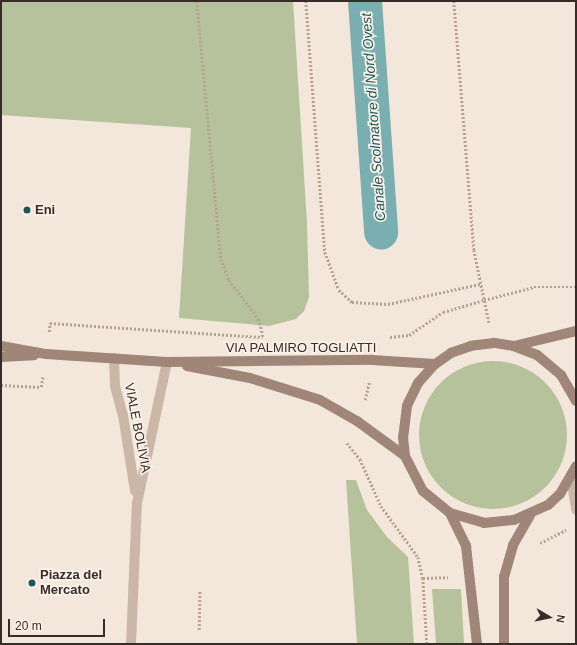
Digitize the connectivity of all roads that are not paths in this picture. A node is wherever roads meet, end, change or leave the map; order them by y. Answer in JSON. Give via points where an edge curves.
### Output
{"nodes":[{"id":1,"x":576,"y":331,"type":"edge"},
{"id":2,"x":1,"y":346,"type":"edge"},
{"id":3,"x":514,"y":346,"type":"junction"},
{"id":4,"x":46,"y":354,"type":"junction"},
{"id":5,"x":1,"y":357,"type":"edge"},
{"id":6,"x":114,"y":358,"type":"junction"},
{"id":7,"x":167,"y":362,"type":"junction"},
{"id":8,"x":435,"y":364,"type":"junction"},
{"id":9,"x":576,"y":401,"type":"edge"},
{"id":10,"x":406,"y":456,"type":"junction"},
{"id":11,"x":576,"y":466,"type":"edge"},
{"id":12,"x":571,"y":477,"type":"junction"},
{"id":13,"x":136,"y":502,"type":"junction"},
{"id":14,"x":576,"y":510,"type":"edge"},
{"id":15,"x":450,"y":513,"type":"junction"},
{"id":16,"x":530,"y":515,"type":"junction"},
{"id":17,"x":131,"y":644,"type":"edge"},
{"id":18,"x":477,"y":644,"type":"edge"},
{"id":19,"x":504,"y":644,"type":"edge"}],
"edges":[{"from":1,"to":3,"type":"street"},
{"from":2,"to":4,"type":"street","name":"VIA PALMIRO TOGLIATTI"},
{"from":3,"to":8,"type":"street","via":[[494,343],[459,349]]},
{"from":3,"to":9,"type":"street","via":[[546,361],[561,375]]},
{"from":4,"to":5,"type":"street","name":"VIA PALMIRO TOGLIATTI"},
{"from":4,"to":6,"type":"street","name":"VIA PALMIRO TOGLIATTI"},
{"from":6,"to":7,"type":"street","name":"VIA PALMIRO TOGLIATTI"},
{"from":6,"to":13,"type":"street","name":"VIALE BOLIVIA","via":[[115,386],[126,426]]},
{"from":7,"to":8,"type":"street","name":"VIA PALMIRO TOGLIATTI","via":[[372,360]]},
{"from":7,"to":10,"type":"street","name":"VIA PALMIRO TOGLIATTI","via":[[286,387],[320,400],[357,421]]},
{"from":7,"to":13,"type":"street","name":"VIALE BOLIVIA"},
{"from":8,"to":10,"type":"street","via":[[418,383],[407,406],[403,423]]},
{"from":10,"to":15,"type":"street","via":[[423,491]]},
{"from":11,"to":12,"type":"street"},
{"from":12,"to":14,"type":"street"},
{"from":12,"to":16,"type":"street","via":[[560,494]]},
{"from":13,"to":17,"type":"street","name":"VIALE BOLIVIA"},
{"from":15,"to":16,"type":"street","via":[[468,520],[496,523]]},
{"from":15,"to":18,"type":"street","via":[[466,546]]},
{"from":16,"to":19,"type":"street","via":[[513,545],[504,577]]}]}
